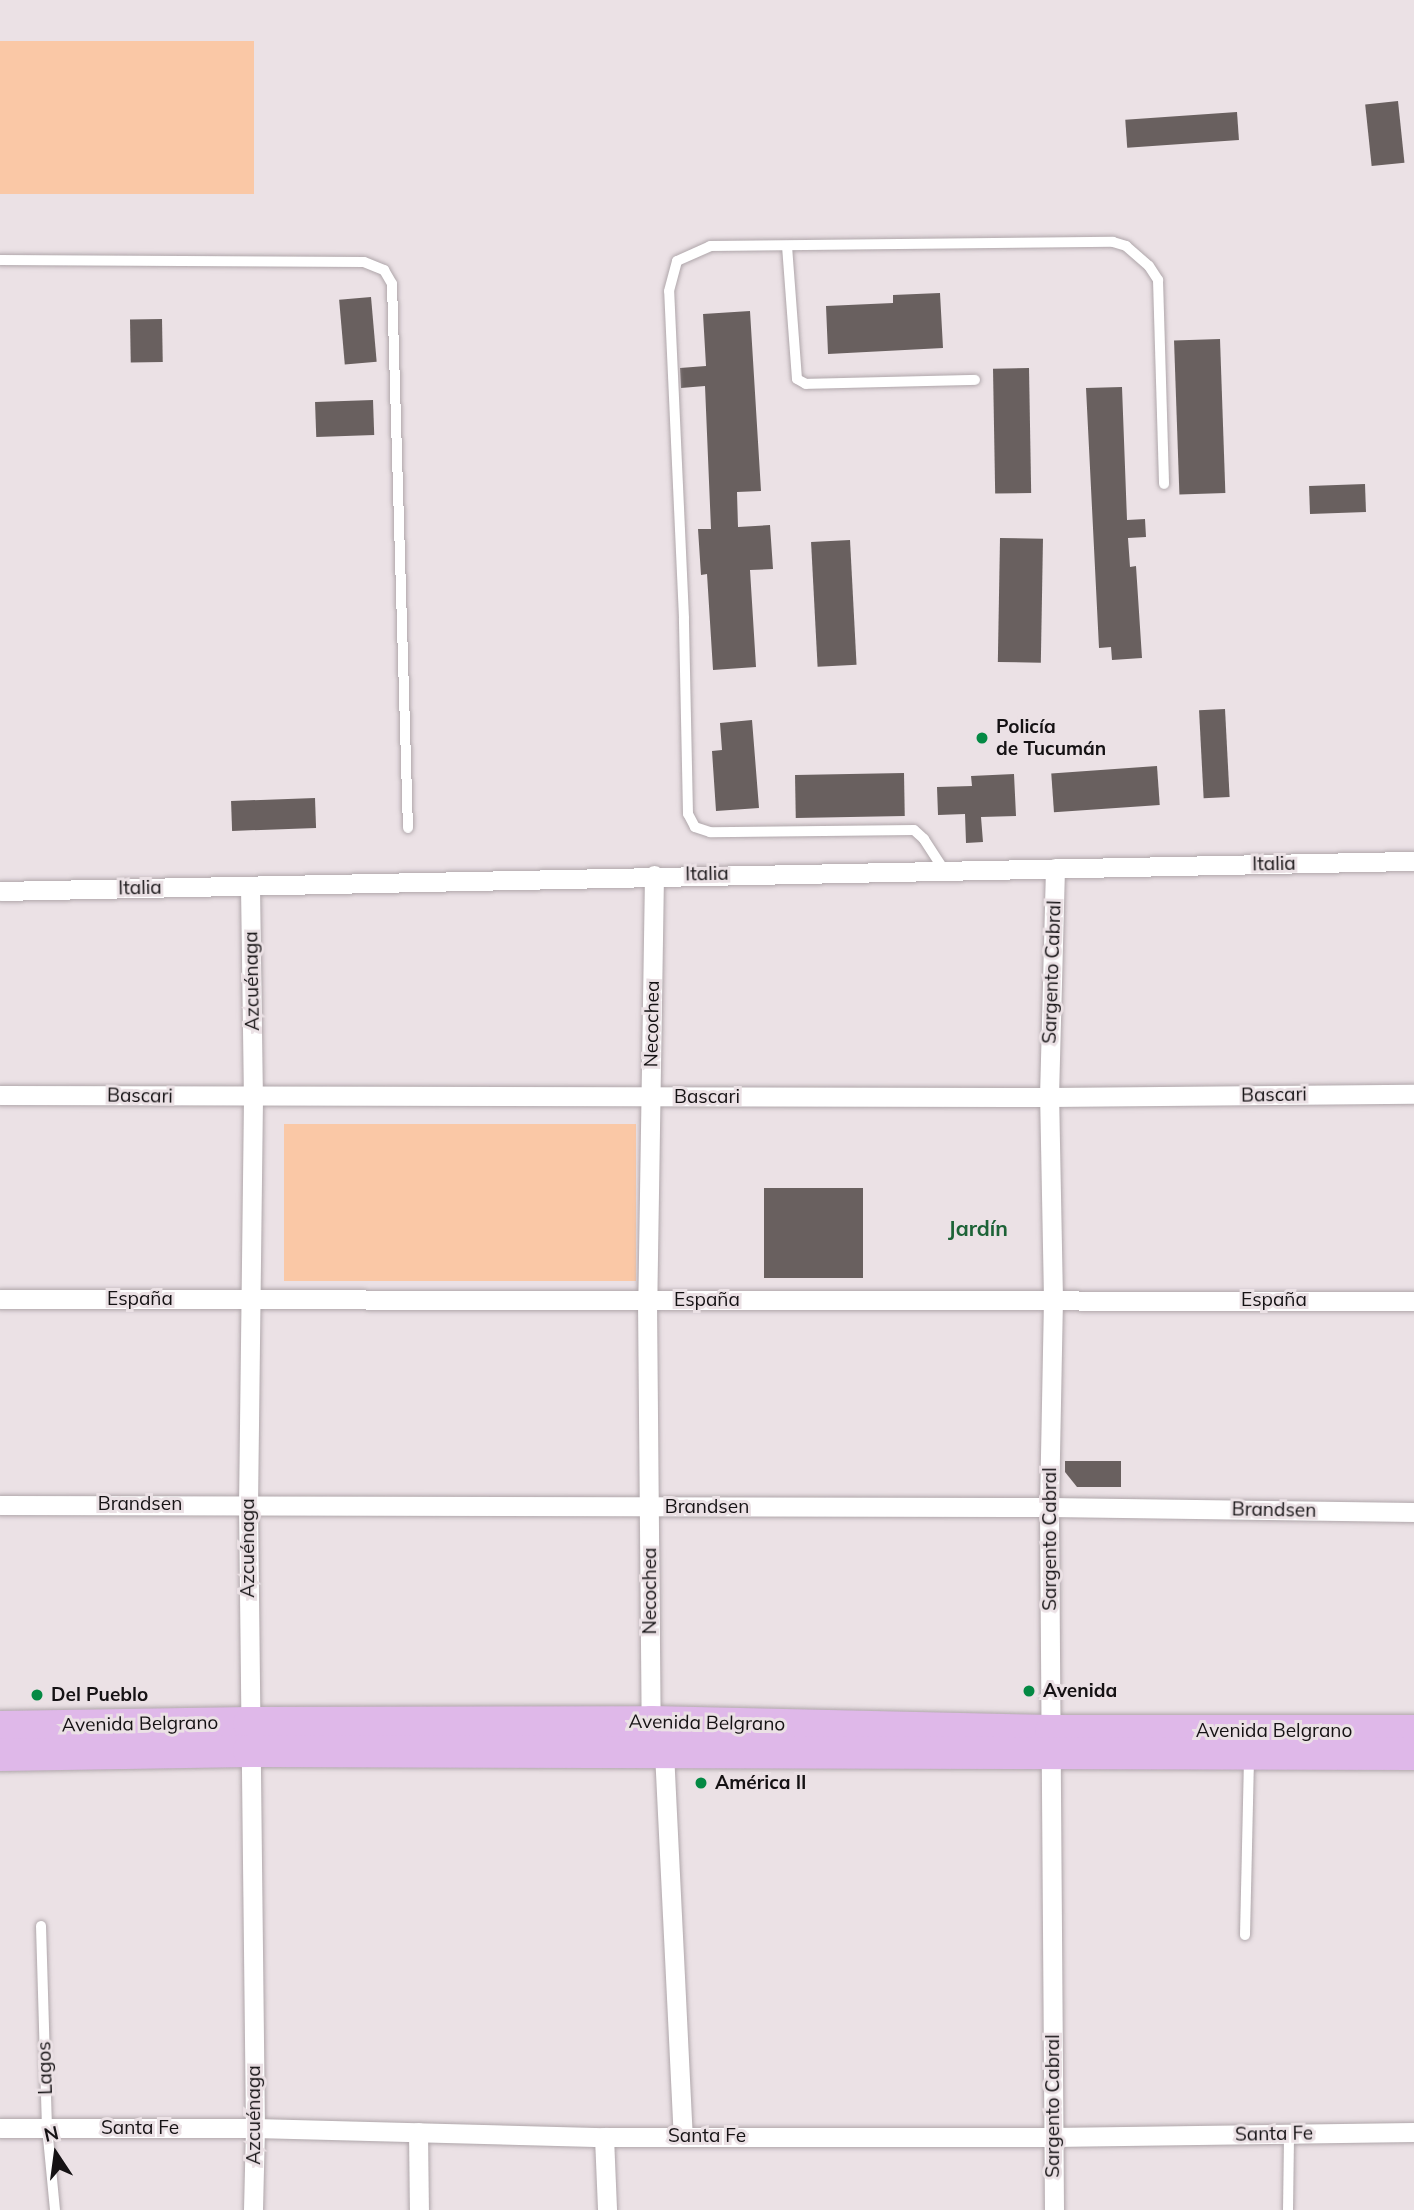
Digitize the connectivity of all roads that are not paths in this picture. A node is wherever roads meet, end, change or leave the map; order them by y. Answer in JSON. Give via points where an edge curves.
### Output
{"nodes":[{"id":1,"x":787,"y":246,"type":"junction"},
{"id":2,"x":0,"y":260,"type":"edge"},
{"id":3,"x":975,"y":380,"type":"dead end"},
{"id":4,"x":1164,"y":484,"type":"dead end"},
{"id":5,"x":408,"y":828,"type":"dead end"},
{"id":6,"x":1414,"y":861,"type":"edge"},
{"id":7,"x":1055,"y":868,"type":"junction"},
{"id":8,"x":944,"y":870,"type":"junction"},
{"id":9,"x":653,"y":875,"type":"junction"},
{"id":10,"x":250,"y":886,"type":"junction"},
{"id":11,"x":0,"y":891,"type":"edge"},
{"id":12,"x":1414,"y":1094,"type":"edge"},
{"id":13,"x":0,"y":1095,"type":"edge"},
{"id":14,"x":651,"y":1097,"type":"junction"},
{"id":15,"x":1049,"y":1097,"type":"junction"},
{"id":16,"x":253,"y":1098,"type":"junction"},
{"id":17,"x":251,"y":1298,"type":"junction"},
{"id":18,"x":0,"y":1299,"type":"edge"},
{"id":19,"x":1053,"y":1299,"type":"junction"},
{"id":20,"x":648,"y":1300,"type":"junction"},
{"id":21,"x":1414,"y":1301,"type":"edge"},
{"id":22,"x":248,"y":1503,"type":"junction"},
{"id":23,"x":0,"y":1505,"type":"edge"},
{"id":24,"x":651,"y":1507,"type":"junction"},
{"id":25,"x":1049,"y":1507,"type":"junction"},
{"id":26,"x":1414,"y":1512,"type":"edge"},
{"id":27,"x":651,"y":1722,"type":"junction"},
{"id":28,"x":0,"y":1727,"type":"edge"},
{"id":29,"x":1414,"y":1731,"type":"edge"},
{"id":30,"x":249,"y":1737,"type":"junction"},
{"id":31,"x":1052,"y":1743,"type":"junction"},
{"id":32,"x":664,"y":1752,"type":"junction"},
{"id":33,"x":1414,"y":1754,"type":"edge"},
{"id":34,"x":0,"y":1755,"type":"edge"},
{"id":35,"x":1249,"y":1755,"type":"junction"},
{"id":36,"x":41,"y":1926,"type":"dead end"},
{"id":37,"x":1245,"y":1935,"type":"dead end"},
{"id":38,"x":47,"y":2127,"type":"junction"},
{"id":39,"x":0,"y":2128,"type":"edge"},
{"id":40,"x":255,"y":2128,"type":"junction"},
{"id":41,"x":418,"y":2132,"type":"junction"},
{"id":42,"x":1414,"y":2132,"type":"edge"},
{"id":43,"x":1289,"y":2134,"type":"junction"},
{"id":44,"x":683,"y":2135,"type":"junction"},
{"id":45,"x":604,"y":2137,"type":"junction"},
{"id":46,"x":1052,"y":2137,"type":"junction"},
{"id":47,"x":55,"y":2210,"type":"edge"},
{"id":48,"x":253,"y":2210,"type":"edge"},
{"id":49,"x":419,"y":2210,"type":"edge"},
{"id":50,"x":607,"y":2210,"type":"edge"},
{"id":51,"x":1054,"y":2210,"type":"edge"},
{"id":52,"x":1288,"y":2210,"type":"edge"}],
"edges":[{"from":1,"to":3,"type":"lane","via":[[797,379],[806,384]]},
{"from":1,"to":4,"type":"lane","via":[[1113,242],[1126,246],[1158,280]]},
{"from":1,"to":8,"type":"lane","via":[[710,246],[677,261],[671,275],[688,814],[695,827],[710,832],[914,830]]},
{"from":2,"to":5,"type":"lane","via":[[365,262],[384,270],[392,284]]},
{"from":6,"to":7,"type":"street","name":"Italia"},
{"from":7,"to":8,"type":"street","name":"Italia"},
{"from":7,"to":15,"type":"street","name":"Sargento Cabral"},
{"from":8,"to":9,"type":"street","name":"Italia"},
{"from":9,"to":10,"type":"street","name":"Italia"},
{"from":9,"to":14,"type":"street","name":"Necochea"},
{"from":10,"to":11,"type":"street","name":"Italia"},
{"from":10,"to":16,"type":"street","name":"Azcuénaga"},
{"from":12,"to":15,"type":"street","name":"Bascari"},
{"from":13,"to":16,"type":"street","name":"Bascari"},
{"from":14,"to":15,"type":"street","name":"Bascari"},
{"from":14,"to":16,"type":"street","name":"Bascari"},
{"from":14,"to":20,"type":"street","name":"Necochea"},
{"from":15,"to":19,"type":"street","name":"Sargento Cabral"},
{"from":16,"to":17,"type":"street","name":"Azcuénaga"},
{"from":17,"to":18,"type":"street","name":"España"},
{"from":17,"to":20,"type":"street","name":"España"},
{"from":17,"to":22,"type":"street","name":"Azcuénaga"},
{"from":19,"to":20,"type":"street","name":"España"},
{"from":19,"to":21,"type":"street","name":"España"},
{"from":19,"to":25,"type":"street","name":"Sargento Cabral"},
{"from":20,"to":24,"type":"street","name":"Necochea"},
{"from":22,"to":23,"type":"street","name":"Brandsen"},
{"from":22,"to":24,"type":"street","name":"Brandsen"},
{"from":22,"to":30,"type":"street","name":"Azcuénaga"},
{"from":24,"to":25,"type":"street","name":"Brandsen"},
{"from":24,"to":27,"type":"street","name":"Necochea"},
{"from":25,"to":26,"type":"street","name":"Brandsen"},
{"from":25,"to":31,"type":"street","name":"Sargento Cabral"},
{"from":27,"to":30,"type":"main road","name":"Avenida Belgrano"},
{"from":27,"to":31,"type":"main road","name":"Avenida Belgrano"},
{"from":27,"to":32,"type":"street","name":"Necochea"},
{"from":28,"to":30,"type":"main road","name":"Avenida Belgrano"},
{"from":29,"to":31,"type":"main road","name":"Avenida Belgrano"},
{"from":30,"to":32,"type":"main road","name":"Avenida Belgrano"},
{"from":30,"to":34,"type":"main road","name":"Avenida Belgrano"},
{"from":30,"to":40,"type":"street","name":"Azcuénaga"},
{"from":31,"to":32,"type":"main road","name":"Avenida Belgrano"},
{"from":31,"to":35,"type":"main road","name":"Avenida Belgrano"},
{"from":31,"to":46,"type":"street","name":"Sargento Cabral"},
{"from":32,"to":44,"type":"street","name":"Necochea"},
{"from":33,"to":35,"type":"main road","name":"Avenida Belgrano"},
{"from":35,"to":37,"type":"lane"},
{"from":36,"to":38,"type":"lane","name":"Lagos"},
{"from":38,"to":39,"type":"street","name":"Santa Fe"},
{"from":38,"to":40,"type":"street","name":"Santa Fe"},
{"from":38,"to":47,"type":"lane","name":"Lagos"},
{"from":40,"to":41,"type":"street","name":"Santa Fe"},
{"from":40,"to":48,"type":"street","name":"Azcuénaga"},
{"from":41,"to":45,"type":"street","name":"Santa Fe"},
{"from":41,"to":49,"type":"street"},
{"from":42,"to":43,"type":"street","name":"Santa Fe"},
{"from":43,"to":46,"type":"street","name":"Santa Fe"},
{"from":43,"to":52,"type":"lane"},
{"from":44,"to":45,"type":"street","name":"Santa Fe"},
{"from":44,"to":46,"type":"street","name":"Santa Fe"},
{"from":45,"to":50,"type":"street"},
{"from":46,"to":51,"type":"street","name":"Sargento Cabral"}]}
